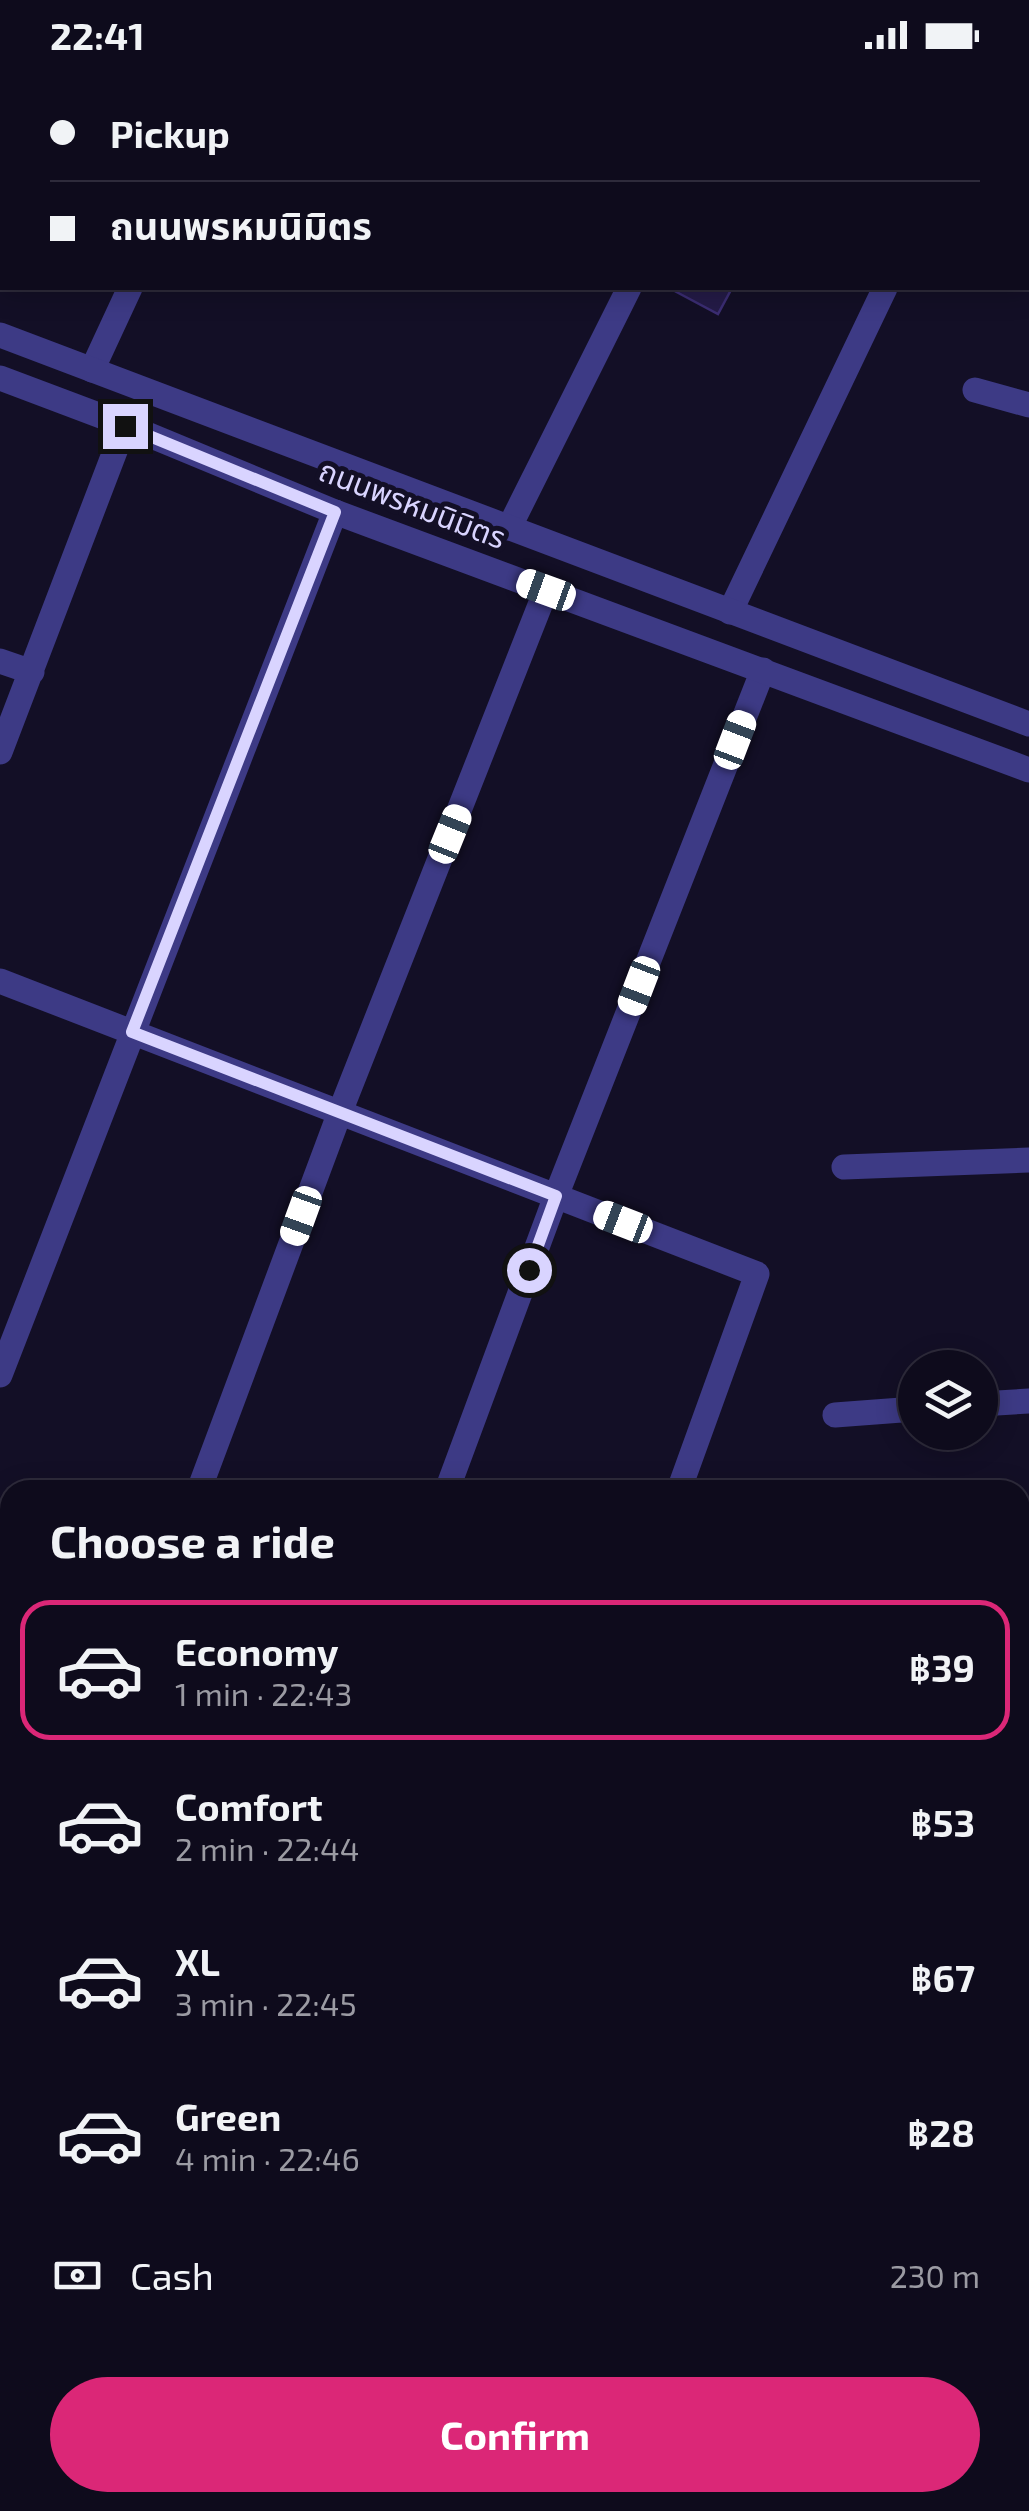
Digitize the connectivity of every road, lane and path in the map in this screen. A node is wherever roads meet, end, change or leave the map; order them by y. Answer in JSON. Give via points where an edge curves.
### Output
{"nodes":[{"id":1,"x":129,"y":290,"type":"edge"},
{"id":2,"x":628,"y":290,"type":"edge"},
{"id":3,"x":884,"y":290,"type":"edge"},
{"id":4,"x":0,"y":336,"type":"edge"},
{"id":5,"x":92,"y":370,"type":"junction"},
{"id":6,"x":0,"y":378,"type":"edge"},
{"id":7,"x":975,"y":390,"type":"dead end"},
{"id":8,"x":1029,"y":405,"type":"edge"},
{"id":9,"x":125,"y":426,"type":"junction"},
{"id":10,"x":335,"y":512,"type":"junction"},
{"id":11,"x":509,"y":528,"type":"junction"},
{"id":12,"x":546,"y":590,"type":"junction"},
{"id":13,"x":730,"y":612,"type":"junction"},
{"id":14,"x":0,"y":661,"type":"edge"},
{"id":15,"x":763,"y":670,"type":"junction"},
{"id":16,"x":32,"y":672,"type":"junction"},
{"id":17,"x":1029,"y":724,"type":"edge"},
{"id":18,"x":0,"y":752,"type":"edge"},
{"id":19,"x":1029,"y":770,"type":"edge"},
{"id":20,"x":0,"y":981,"type":"edge"},
{"id":21,"x":132,"y":1032,"type":"junction"},
{"id":22,"x":340,"y":1112,"type":"junction"},
{"id":23,"x":1029,"y":1160,"type":"edge"},
{"id":24,"x":844,"y":1167,"type":"dead end"},
{"id":25,"x":556,"y":1196,"type":"junction"},
{"id":26,"x":0,"y":1376,"type":"edge"},
{"id":27,"x":1029,"y":1401,"type":"edge"},
{"id":28,"x":998,"y":1403,"type":"edge"},
{"id":29,"x":898,"y":1410,"type":"edge"},
{"id":30,"x":835,"y":1414,"type":"dead end"},
{"id":31,"x":203,"y":1480,"type":"edge"},
{"id":32,"x":451,"y":1480,"type":"edge"},
{"id":33,"x":682,"y":1480,"type":"edge"}],
"edges":[{"from":1,"to":5,"type":"street"},
{"from":2,"to":11,"type":"street"},
{"from":3,"to":13,"type":"street"},
{"from":4,"to":5,"type":"street"},
{"from":5,"to":11,"type":"street"},
{"from":6,"to":9,"type":"street","name":"ถนนพรหมนิมิตร"},
{"from":7,"to":8,"type":"street"},
{"from":9,"to":10,"type":"street","name":"ถนนพรหมนิมิตร"},
{"from":9,"to":16,"type":"street"},
{"from":10,"to":12,"type":"street","name":"ถนนพรหมนิมิตร"},
{"from":10,"to":21,"type":"street"},
{"from":11,"to":13,"type":"street"},
{"from":12,"to":15,"type":"street","name":"ถนนพรหมนิมิตร"},
{"from":12,"to":22,"type":"street"},
{"from":13,"to":17,"type":"street"},
{"from":14,"to":16,"type":"street"},
{"from":15,"to":19,"type":"street","name":"ถนนพรหมนิมิตร"},
{"from":15,"to":25,"type":"street"},
{"from":16,"to":18,"type":"street"},
{"from":20,"to":21,"type":"street"},
{"from":21,"to":22,"type":"street"},
{"from":21,"to":26,"type":"street"},
{"from":22,"to":25,"type":"street"},
{"from":22,"to":31,"type":"street"},
{"from":23,"to":24,"type":"street"},
{"from":25,"to":32,"type":"street"},
{"from":25,"to":33,"type":"street","via":[[757,1274]]},
{"from":27,"to":28,"type":"street"},
{"from":29,"to":30,"type":"street"}]}
